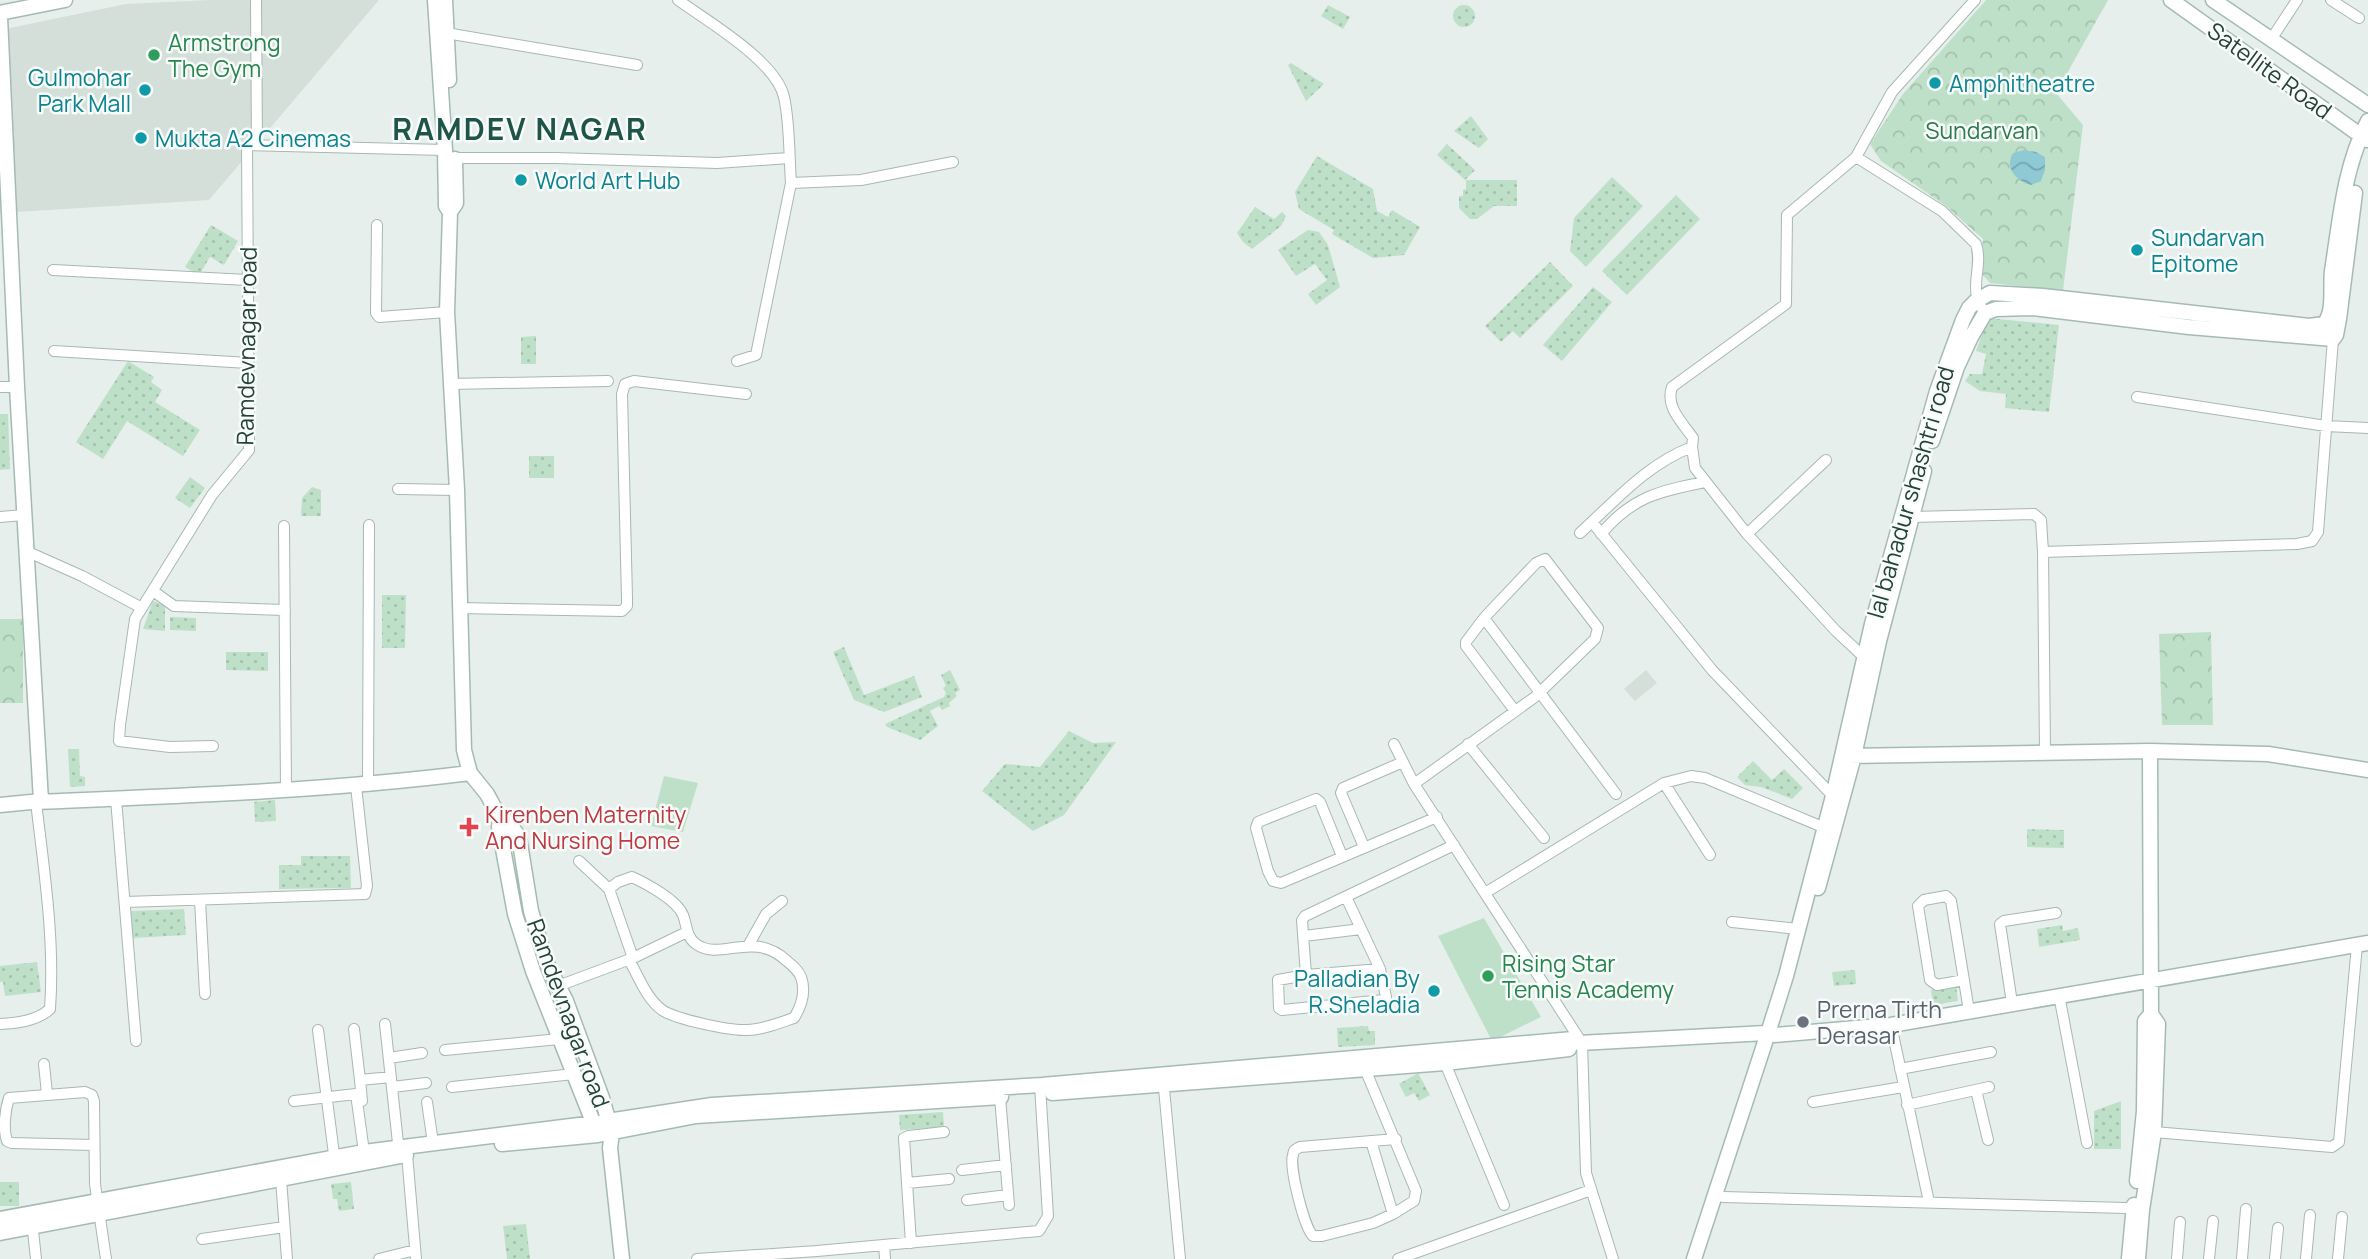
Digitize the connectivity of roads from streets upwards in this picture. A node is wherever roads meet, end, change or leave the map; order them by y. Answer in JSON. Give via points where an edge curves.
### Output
{"nodes":[{"id":1,"x":65,"y":0,"type":"edge"},
{"id":2,"x":256,"y":0,"type":"edge"},
{"id":3,"x":435,"y":0,"type":"edge"},
{"id":4,"x":445,"y":0,"type":"edge"},
{"id":5,"x":678,"y":0,"type":"edge"},
{"id":6,"x":1975,"y":0,"type":"edge"},
{"id":7,"x":2171,"y":0,"type":"edge"},
{"id":8,"x":2213,"y":0,"type":"edge"},
{"id":9,"x":2297,"y":0,"type":"edge"},
{"id":10,"x":2331,"y":0,"type":"edge"},
{"id":11,"x":0,"y":15,"type":"edge"},
{"id":12,"x":2359,"y":18,"type":"dead end"},
{"id":13,"x":446,"y":33,"type":"junction"},
{"id":14,"x":2272,"y":38,"type":"junction"},
{"id":15,"x":636,"y":65,"type":"dead end"},
{"id":16,"x":2368,"y":105,"type":"edge"},
{"id":17,"x":2368,"y":121,"type":"edge"},
{"id":18,"x":2365,"y":139,"type":"edge"},
{"id":19,"x":257,"y":145,"type":"junction"},
{"id":20,"x":450,"y":154,"type":"junction"},
{"id":21,"x":1856,"y":157,"type":"junction"},
{"id":22,"x":789,"y":158,"type":"junction"},
{"id":23,"x":953,"y":162,"type":"dead end"},
{"id":24,"x":791,"y":183,"type":"junction"},
{"id":25,"x":377,"y":225,"type":"dead end"},
{"id":26,"x":53,"y":270,"type":"dead end"},
{"id":27,"x":248,"y":280,"type":"junction"},
{"id":28,"x":1980,"y":307,"type":"junction"},
{"id":29,"x":447,"y":312,"type":"junction"},
{"id":30,"x":2325,"y":324,"type":"junction"},
{"id":31,"x":2333,"y":339,"type":"junction"},
{"id":32,"x":54,"y":351,"type":"dead end"},
{"id":33,"x":737,"y":360,"type":"dead end"},
{"id":34,"x":248,"y":363,"type":"junction"},
{"id":35,"x":608,"y":381,"type":"dead end"},
{"id":36,"x":450,"y":384,"type":"junction"},
{"id":37,"x":0,"y":387,"type":"edge"},
{"id":38,"x":17,"y":387,"type":"junction"},
{"id":39,"x":746,"y":394,"type":"dead end"},
{"id":40,"x":2137,"y":397,"type":"dead end"},
{"id":41,"x":2326,"y":426,"type":"junction"},
{"id":42,"x":2368,"y":428,"type":"edge"},
{"id":43,"x":1692,"y":447,"type":"junction"},
{"id":44,"x":1825,"y":460,"type":"dead end"},
{"id":45,"x":1705,"y":482,"type":"junction"},
{"id":46,"x":398,"y":489,"type":"dead end"},
{"id":47,"x":457,"y":490,"type":"junction"},
{"id":48,"x":24,"y":516,"type":"junction"},
{"id":49,"x":0,"y":517,"type":"edge"},
{"id":50,"x":1912,"y":517,"type":"junction"},
{"id":51,"x":1592,"y":522,"type":"junction"},
{"id":52,"x":369,"y":525,"type":"dead end"},
{"id":53,"x":284,"y":526,"type":"dead end"},
{"id":54,"x":1580,"y":533,"type":"dead end"},
{"id":55,"x":1601,"y":534,"type":"junction"},
{"id":56,"x":1747,"y":534,"type":"junction"},
{"id":57,"x":26,"y":551,"type":"junction"},
{"id":58,"x":2043,"y":552,"type":"junction"},
{"id":59,"x":152,"y":591,"type":"junction"},
{"id":60,"x":142,"y":607,"type":"junction"},
{"id":61,"x":459,"y":607,"type":"junction"},
{"id":62,"x":285,"y":610,"type":"junction"},
{"id":63,"x":1484,"y":618,"type":"junction"},
{"id":64,"x":1864,"y":657,"type":"junction"},
{"id":65,"x":1539,"y":691,"type":"junction"},
{"id":66,"x":1515,"y":711,"type":"junction"},
{"id":67,"x":1394,"y":744,"type":"dead end"},
{"id":68,"x":1468,"y":744,"type":"junction"},
{"id":69,"x":213,"y":746,"type":"dead end"},
{"id":70,"x":2150,"y":751,"type":"junction"},
{"id":71,"x":2045,"y":752,"type":"junction"},
{"id":72,"x":1848,"y":756,"type":"junction"},
{"id":73,"x":1403,"y":762,"type":"junction"},
{"id":74,"x":2368,"y":771,"type":"edge"},
{"id":75,"x":470,"y":773,"type":"junction"},
{"id":76,"x":1664,"y":783,"type":"junction"},
{"id":77,"x":1414,"y":784,"type":"junction"},
{"id":78,"x":362,"y":786,"type":"junction"},
{"id":79,"x":286,"y":791,"type":"junction"},
{"id":80,"x":1616,"y":794,"type":"dead end"},
{"id":81,"x":1833,"y":796,"type":"junction"},
{"id":82,"x":116,"y":799,"type":"junction"},
{"id":83,"x":36,"y":802,"type":"junction"},
{"id":84,"x":0,"y":805,"type":"edge"},
{"id":85,"x":1437,"y":817,"type":"junction"},
{"id":86,"x":500,"y":818,"type":"junction"},
{"id":87,"x":1825,"y":828,"type":"junction"},
{"id":88,"x":1544,"y":838,"type":"dead end"},
{"id":89,"x":1454,"y":845,"type":"junction"},
{"id":90,"x":1364,"y":847,"type":"junction"},
{"id":91,"x":1710,"y":855,"type":"dead end"},
{"id":92,"x":1342,"y":856,"type":"junction"},
{"id":93,"x":579,"y":861,"type":"dead end"},
{"id":94,"x":609,"y":889,"type":"junction"},
{"id":95,"x":1485,"y":893,"type":"junction"},
{"id":96,"x":1346,"y":897,"type":"junction"},
{"id":97,"x":200,"y":900,"type":"junction"},
{"id":98,"x":782,"y":901,"type":"dead end"},
{"id":99,"x":125,"y":902,"type":"junction"},
{"id":100,"x":2056,"y":913,"type":"dead end"},
{"id":101,"x":1732,"y":922,"type":"dead end"},
{"id":102,"x":1361,"y":929,"type":"junction"},
{"id":103,"x":1798,"y":929,"type":"junction"},
{"id":104,"x":687,"y":932,"type":"junction"},
{"id":105,"x":1304,"y":936,"type":"junction"},
{"id":106,"x":2363,"y":944,"type":"edge"},
{"id":107,"x":748,"y":946,"type":"junction"},
{"id":108,"x":631,"y":959,"type":"junction"},
{"id":109,"x":1380,"y":969,"type":"junction"},
{"id":110,"x":1306,"y":975,"type":"junction"},
{"id":111,"x":2151,"y":979,"type":"junction"},
{"id":112,"x":1964,"y":980,"type":"junction"},
{"id":113,"x":558,"y":986,"type":"junction"},
{"id":114,"x":205,"y":995,"type":"dead end"},
{"id":115,"x":2059,"y":995,"type":"junction"},
{"id":116,"x":2012,"y":1003,"type":"junction"},
{"id":117,"x":1969,"y":1011,"type":"junction"},
{"id":118,"x":2151,"y":1014,"type":"junction"},
{"id":119,"x":0,"y":1024,"type":"edge"},
{"id":120,"x":384,"y":1024,"type":"dead end"},
{"id":121,"x":1891,"y":1025,"type":"junction"},
{"id":122,"x":354,"y":1029,"type":"dead end"},
{"id":123,"x":318,"y":1030,"type":"dead end"},
{"id":124,"x":1770,"y":1034,"type":"junction"},
{"id":125,"x":559,"y":1039,"type":"junction"},
{"id":126,"x":136,"y":1041,"type":"dead end"},
{"id":127,"x":1581,"y":1043,"type":"junction"},
{"id":128,"x":445,"y":1050,"type":"dead end"},
{"id":129,"x":1991,"y":1052,"type":"dead end"},
{"id":130,"x":422,"y":1053,"type":"dead end"},
{"id":131,"x":388,"y":1058,"type":"junction"},
{"id":132,"x":1445,"y":1063,"type":"junction"},
{"id":133,"x":44,"y":1064,"type":"dead end"},
{"id":134,"x":1365,"y":1069,"type":"junction"},
{"id":135,"x":1900,"y":1069,"type":"junction"},
{"id":136,"x":574,"y":1074,"type":"junction"},
{"id":137,"x":360,"y":1080,"type":"junction"},
{"id":138,"x":1163,"y":1080,"type":"junction"},
{"id":139,"x":391,"y":1082,"type":"junction"},
{"id":140,"x":426,"y":1083,"type":"dead end"},
{"id":141,"x":453,"y":1087,"type":"dead end"},
{"id":142,"x":1903,"y":1087,"type":"junction"},
{"id":143,"x":1989,"y":1087,"type":"dead end"},
{"id":144,"x":1040,"y":1089,"type":"junction"},
{"id":145,"x":1976,"y":1090,"type":"junction"},
{"id":146,"x":47,"y":1094,"type":"junction"},
{"id":147,"x":1000,"y":1097,"type":"junction"},
{"id":148,"x":327,"y":1098,"type":"junction"},
{"id":149,"x":294,"y":1101,"type":"dead end"},
{"id":150,"x":427,"y":1102,"type":"dead end"},
{"id":151,"x":1813,"y":1102,"type":"dead end"},
{"id":152,"x":1907,"y":1105,"type":"junction"},
{"id":153,"x":605,"y":1132,"type":"junction"},
{"id":154,"x":944,"y":1132,"type":"dead end"},
{"id":155,"x":2154,"y":1132,"type":"junction"},
{"id":156,"x":1396,"y":1139,"type":"junction"},
{"id":157,"x":1988,"y":1140,"type":"dead end"},
{"id":158,"x":1371,"y":1141,"type":"junction"},
{"id":159,"x":433,"y":1143,"type":"junction"},
{"id":160,"x":2087,"y":1143,"type":"dead end"},
{"id":161,"x":94,"y":1145,"type":"junction"},
{"id":162,"x":365,"y":1152,"type":"junction"},
{"id":163,"x":402,"y":1152,"type":"junction"},
{"id":164,"x":336,"y":1163,"type":"junction"},
{"id":165,"x":1006,"y":1165,"type":"junction"},
{"id":166,"x":962,"y":1170,"type":"dead end"},
{"id":167,"x":281,"y":1179,"type":"junction"},
{"id":168,"x":949,"y":1179,"type":"dead end"},
{"id":169,"x":907,"y":1183,"type":"junction"},
{"id":170,"x":1591,"y":1190,"type":"junction"},
{"id":171,"x":1723,"y":1197,"type":"junction"},
{"id":172,"x":967,"y":1200,"type":"dead end"},
{"id":173,"x":1929,"y":1202,"type":"junction"},
{"id":174,"x":1503,"y":1205,"type":"dead end"},
{"id":175,"x":98,"y":1207,"type":"junction"},
{"id":176,"x":2246,"y":1209,"type":"dead end"},
{"id":177,"x":2138,"y":1210,"type":"junction"},
{"id":178,"x":1392,"y":1214,"type":"junction"},
{"id":179,"x":2309,"y":1215,"type":"dead end"},
{"id":180,"x":2342,"y":1217,"type":"dead end"},
{"id":181,"x":0,"y":1219,"type":"edge"},
{"id":182,"x":32,"y":1219,"type":"junction"},
{"id":183,"x":2213,"y":1221,"type":"dead end"},
{"id":184,"x":2180,"y":1222,"type":"dead end"},
{"id":185,"x":284,"y":1227,"type":"junction"},
{"id":186,"x":2278,"y":1228,"type":"dead end"},
{"id":187,"x":0,"y":1233,"type":"edge"},
{"id":188,"x":202,"y":1239,"type":"dead end"},
{"id":189,"x":911,"y":1243,"type":"junction"},
{"id":190,"x":884,"y":1245,"type":"junction"},
{"id":191,"x":416,"y":1254,"type":"edge"},
{"id":192,"x":818,"y":1255,"type":"edge"},
{"id":193,"x":745,"y":1257,"type":"edge"},
{"id":194,"x":36,"y":1259,"type":"edge"},
{"id":195,"x":106,"y":1259,"type":"edge"},
{"id":196,"x":286,"y":1259,"type":"edge"},
{"id":197,"x":379,"y":1259,"type":"edge"},
{"id":198,"x":622,"y":1259,"type":"edge"},
{"id":199,"x":697,"y":1259,"type":"edge"},
{"id":200,"x":885,"y":1259,"type":"edge"},
{"id":201,"x":1180,"y":1259,"type":"edge"},
{"id":202,"x":1400,"y":1259,"type":"edge"},
{"id":203,"x":1612,"y":1259,"type":"edge"},
{"id":204,"x":1694,"y":1259,"type":"edge"},
{"id":205,"x":1704,"y":1259,"type":"edge"},
{"id":206,"x":2129,"y":1259,"type":"edge"},
{"id":207,"x":2138,"y":1259,"type":"edge"},
{"id":208,"x":2177,"y":1259,"type":"edge"},
{"id":209,"x":2210,"y":1259,"type":"edge"},
{"id":210,"x":2242,"y":1259,"type":"edge"},
{"id":211,"x":2275,"y":1259,"type":"edge"},
{"id":212,"x":2306,"y":1259,"type":"edge"},
{"id":213,"x":2338,"y":1259,"type":"edge"}],
"edges":[{"from":1,"to":11,"type":"street"},
{"from":2,"to":19,"type":"street"},
{"from":3,"to":20,"type":"street","name":"Ramdevnagar road"},
{"from":4,"to":13,"type":"street","name":"Ramdevnagar road"},
{"from":5,"to":22,"type":"street","via":[[752,53],[775,77],[784,94]]},
{"from":6,"to":21,"type":"street","via":[[1892,92]]},
{"from":7,"to":18,"type":"street","name":"Satellite Road"},
{"from":8,"to":14,"type":"street","name":"Satellite Road"},
{"from":9,"to":14,"type":"street"},
{"from":10,"to":12,"type":"street"},
{"from":11,"to":38,"type":"street"},
{"from":13,"to":15,"type":"street"},
{"from":13,"to":20,"type":"street","name":"Ramdevnagar road"},
{"from":14,"to":16,"type":"street","name":"Satellite Road"},
{"from":17,"to":18,"type":"street"},
{"from":18,"to":30,"type":"street","via":[[2350,166]]},
{"from":18,"to":31,"type":"street"},
{"from":19,"to":20,"type":"street"},
{"from":19,"to":27,"type":"street","name":"Ramdevnagar road","via":[[247,145]]},
{"from":20,"to":22,"type":"street","via":[[717,163]]},
{"from":20,"to":29,"type":"street","name":"Ramdevnagar road","via":[[456,204],[450,212]]},
{"from":21,"to":28,"type":"street","via":[[1942,211],[1976,244]]},
{"from":21,"to":43,"type":"street","via":[[1787,215],[1786,304],[1672,387],[1674,412],[1693,438]]},
{"from":22,"to":24,"type":"street"},
{"from":23,"to":24,"type":"street","via":[[862,180]]},
{"from":24,"to":33,"type":"street","via":[[756,355]]},
{"from":25,"to":29,"type":"street","via":[[379,317]]},
{"from":26,"to":27,"type":"street"},
{"from":27,"to":34,"type":"street","name":"Ramdevnagar road"},
{"from":28,"to":30,"type":"street","via":[[1990,293]]},
{"from":28,"to":31,"type":"street","via":[[2032,308]]},
{"from":28,"to":50,"type":"street","via":[[1935,433]]},
{"from":28,"to":64,"type":"street","name":"lal bahadur shashtri road","via":[[1962,320],[1937,391]]},
{"from":29,"to":36,"type":"street","name":"Ramdevnagar road"},
{"from":30,"to":31,"type":"street"},
{"from":31,"to":41,"type":"street"},
{"from":32,"to":34,"type":"street"},
{"from":34,"to":59,"type":"street","name":"Ramdevnagar road","via":[[248,450],[212,495]]},
{"from":35,"to":36,"type":"street"},
{"from":36,"to":47,"type":"street","name":"Ramdevnagar road"},
{"from":37,"to":38,"type":"street"},
{"from":38,"to":48,"type":"street"},
{"from":39,"to":61,"type":"street","via":[[634,381],[625,384],[627,606],[622,611]]},
{"from":40,"to":41,"type":"street"},
{"from":41,"to":42,"type":"street"},
{"from":41,"to":58,"type":"street","via":[[2318,532],[2312,541]]},
{"from":43,"to":45,"type":"street","via":[[1695,468]]},
{"from":43,"to":51,"type":"street","via":[[1650,470]]},
{"from":44,"to":56,"type":"street"},
{"from":45,"to":55,"type":"street","via":[[1639,500]]},
{"from":45,"to":56,"type":"street"},
{"from":46,"to":47,"type":"street"},
{"from":47,"to":61,"type":"street","name":"Ramdevnagar road"},
{"from":48,"to":49,"type":"street"},
{"from":48,"to":57,"type":"street"},
{"from":50,"to":58,"type":"street","via":[[2034,514],[2041,520]]},
{"from":50,"to":72,"type":"street"},
{"from":51,"to":54,"type":"street"},
{"from":51,"to":55,"type":"street"},
{"from":52,"to":78,"type":"street"},
{"from":53,"to":62,"type":"street"},
{"from":55,"to":81,"type":"street","via":[[1712,670]]},
{"from":56,"to":64,"type":"street"},
{"from":57,"to":60,"type":"street"},
{"from":57,"to":83,"type":"street","via":[[41,801]]},
{"from":58,"to":71,"type":"street"},
{"from":59,"to":60,"type":"street","name":"Ramdevnagar road"},
{"from":59,"to":62,"type":"street","via":[[174,606]]},
{"from":60,"to":69,"type":"street","name":"Ramdevnagar road","via":[[135,619],[120,741]]},
{"from":61,"to":75,"type":"street","name":"Ramdevnagar road","via":[[462,723]]},
{"from":62,"to":79,"type":"street"},
{"from":63,"to":65,"type":"street"},
{"from":63,"to":65,"type":"street","via":[[1542,559],[1598,628],[1595,639]]},
{"from":63,"to":66,"type":"street","via":[[1466,646]]},
{"from":64,"to":72,"type":"street","name":"lal bahadur shashtri road"},
{"from":65,"to":66,"type":"street"},
{"from":65,"to":80,"type":"street"},
{"from":66,"to":68,"type":"street"},
{"from":67,"to":73,"type":"street"},
{"from":68,"to":77,"type":"street"},
{"from":68,"to":88,"type":"street"},
{"from":70,"to":71,"type":"street"},
{"from":70,"to":74,"type":"street","via":[[2268,754]]},
{"from":70,"to":111,"type":"street"},
{"from":71,"to":72,"type":"street"},
{"from":72,"to":81,"type":"street","name":"lal bahadur shashtri road"},
{"from":72,"to":124,"type":"street","via":[[1793,976]]},
{"from":73,"to":77,"type":"street"},
{"from":73,"to":90,"type":"street","via":[[1343,788],[1342,797]]},
{"from":75,"to":78,"type":"street"},
{"from":75,"to":86,"type":"street","name":"Ramdevnagar road"},
{"from":76,"to":87,"type":"street","via":[[1691,776],[1705,778]]},
{"from":76,"to":91,"type":"street"},
{"from":76,"to":95,"type":"street"},
{"from":77,"to":85,"type":"street"},
{"from":78,"to":79,"type":"street"},
{"from":78,"to":97,"type":"street","via":[[365,894]]},
{"from":79,"to":82,"type":"street"},
{"from":81,"to":87,"type":"street","name":"lal bahadur shashtri road"},
{"from":82,"to":83,"type":"street"},
{"from":82,"to":99,"type":"street"},
{"from":83,"to":84,"type":"street"},
{"from":83,"to":119,"type":"street","via":[[46,885],[50,1009],[43,1016]]},
{"from":85,"to":89,"type":"street"},
{"from":85,"to":90,"type":"street"},
{"from":86,"to":113,"type":"street","name":"Ramdevnagar road","via":[[519,837],[531,911]]},
{"from":86,"to":125,"type":"street","name":"Ramdevnagar road","via":[[515,914]]},
{"from":87,"to":103,"type":"street","name":"lal bahadur shashtri road"},
{"from":89,"to":95,"type":"street"},
{"from":89,"to":96,"type":"street"},
{"from":90,"to":92,"type":"street"},
{"from":92,"to":92,"type":"street","via":[[1281,883],[1273,881],[1255,828],[1258,822],[1316,799]]},
{"from":93,"to":94,"type":"street"},
{"from":94,"to":104,"type":"street","via":[[632,877],[645,883],[683,913]]},
{"from":94,"to":108,"type":"street"},
{"from":95,"to":127,"type":"street"},
{"from":96,"to":102,"type":"street"},
{"from":96,"to":105,"type":"street","via":[[1305,916]]},
{"from":97,"to":99,"type":"street"},
{"from":97,"to":114,"type":"street"},
{"from":98,"to":107,"type":"street","via":[[766,914]]},
{"from":99,"to":126,"type":"street"},
{"from":100,"to":116,"type":"street","via":[[2000,924]]},
{"from":101,"to":103,"type":"street"},
{"from":102,"to":105,"type":"street"},
{"from":102,"to":109,"type":"street"},
{"from":103,"to":124,"type":"street","name":"lal bahadur shashtri road"},
{"from":104,"to":107,"type":"street","via":[[694,944],[704,948]]},
{"from":104,"to":108,"type":"street"},
{"from":105,"to":110,"type":"street"},
{"from":106,"to":111,"type":"street"},
{"from":106,"to":155,"type":"street","via":[[2337,1146]]},
{"from":107,"to":108,"type":"street","via":[[776,950],[798,970],[803,997],[794,1018],[747,1030],[678,1016],[663,1010],[649,995]]},
{"from":108,"to":113,"type":"street"},
{"from":109,"to":110,"type":"street"},
{"from":109,"to":110,"type":"street","via":[[1384,1000],[1279,1008],[1278,980]]},
{"from":111,"to":115,"type":"street"},
{"from":111,"to":118,"type":"street"},
{"from":112,"to":112,"type":"street","via":[[1951,901],[1946,896],[1924,900],[1918,906],[1930,980],[1937,985]]},
{"from":112,"to":117,"type":"street"},
{"from":113,"to":153,"type":"street","name":"Ramdevnagar road"},
{"from":115,"to":116,"type":"street"},
{"from":115,"to":160,"type":"street"},
{"from":116,"to":117,"type":"street"},
{"from":117,"to":121,"type":"street"},
{"from":118,"to":155,"type":"street","via":[[2158,1024]]},
{"from":118,"to":177,"type":"street","via":[[2145,1021]]},
{"from":120,"to":131,"type":"street"},
{"from":121,"to":124,"type":"street"},
{"from":121,"to":135,"type":"street"},
{"from":122,"to":137,"type":"street"},
{"from":123,"to":148,"type":"street"},
{"from":124,"to":127,"type":"street"},
{"from":124,"to":171,"type":"street"},
{"from":124,"to":204,"type":"street","name":"lal bahadur shashtri road"},
{"from":125,"to":128,"type":"street"},
{"from":125,"to":136,"type":"street","name":"Ramdevnagar road"},
{"from":127,"to":132,"type":"street","via":[[1574,1048]]},
{"from":127,"to":138,"type":"street","via":[[1560,1040]]},
{"from":127,"to":170,"type":"street","via":[[1586,1173]]},
{"from":129,"to":135,"type":"street"},
{"from":130,"to":131,"type":"street"},
{"from":131,"to":139,"type":"street"},
{"from":132,"to":134,"type":"street"},
{"from":132,"to":174,"type":"street"},
{"from":133,"to":146,"type":"street"},
{"from":134,"to":138,"type":"street"},
{"from":134,"to":156,"type":"street"},
{"from":135,"to":142,"type":"street"},
{"from":136,"to":141,"type":"street"},
{"from":136,"to":153,"type":"street","name":"Ramdevnagar road"},
{"from":137,"to":139,"type":"street"},
{"from":137,"to":162,"type":"street"},
{"from":138,"to":144,"type":"street"},
{"from":138,"to":201,"type":"street"},
{"from":139,"to":140,"type":"street"},
{"from":139,"to":163,"type":"street"},
{"from":142,"to":151,"type":"street"},
{"from":142,"to":152,"type":"street"},
{"from":143,"to":145,"type":"street"},
{"from":144,"to":147,"type":"street"},
{"from":144,"to":153,"type":"street","via":[[712,1105]]},
{"from":144,"to":189,"type":"street","via":[[1048,1216],[1039,1231]]},
{"from":145,"to":152,"type":"street"},
{"from":145,"to":157,"type":"street"},
{"from":146,"to":161,"type":"street","via":[[92,1095]]},
{"from":146,"to":161,"type":"street","via":[[9,1098],[7,1141]]},
{"from":147,"to":153,"type":"street","via":[[696,1116]]},
{"from":147,"to":165,"type":"street"},
{"from":148,"to":149,"type":"street"},
{"from":148,"to":162,"type":"street","via":[[356,1094]]},
{"from":148,"to":164,"type":"street"},
{"from":150,"to":159,"type":"street"},
{"from":152,"to":173,"type":"street"},
{"from":153,"to":159,"type":"street"},
{"from":153,"to":163,"type":"street"},
{"from":153,"to":198,"type":"street"},
{"from":154,"to":169,"type":"street","via":[[904,1138]]},
{"from":155,"to":177,"type":"street"},
{"from":156,"to":158,"type":"street"},
{"from":156,"to":178,"type":"street","via":[[1416,1195]]},
{"from":158,"to":178,"type":"street"},
{"from":158,"to":178,"type":"street","via":[[1294,1151],[1292,1168],[1306,1224],[1313,1236],[1322,1236]]},
{"from":159,"to":163,"type":"street"},
{"from":161,"to":175,"type":"street"},
{"from":162,"to":163,"type":"street"},
{"from":162,"to":164,"type":"street"},
{"from":163,"to":164,"type":"street"},
{"from":163,"to":191,"type":"street"},
{"from":164,"to":167,"type":"street"},
{"from":164,"to":175,"type":"street"},
{"from":165,"to":166,"type":"street"},
{"from":165,"to":172,"type":"street","via":[[1009,1200]]},
{"from":167,"to":175,"type":"street"},
{"from":167,"to":185,"type":"street"},
{"from":168,"to":169,"type":"street"},
{"from":169,"to":189,"type":"street"},
{"from":170,"to":202,"type":"street"},
{"from":170,"to":203,"type":"street"},
{"from":171,"to":173,"type":"street"},
{"from":171,"to":205,"type":"street"},
{"from":173,"to":177,"type":"street"},
{"from":175,"to":182,"type":"street"},
{"from":175,"to":195,"type":"street"},
{"from":176,"to":210,"type":"street"},
{"from":177,"to":206,"type":"street"},
{"from":177,"to":207,"type":"street"},
{"from":179,"to":212,"type":"street"},
{"from":180,"to":213,"type":"street"},
{"from":181,"to":182,"type":"street"},
{"from":182,"to":187,"type":"street"},
{"from":182,"to":194,"type":"street"},
{"from":183,"to":209,"type":"street"},
{"from":184,"to":208,"type":"street"},
{"from":185,"to":188,"type":"street"},
{"from":185,"to":196,"type":"street"},
{"from":186,"to":211,"type":"street"},
{"from":189,"to":190,"type":"street"},
{"from":190,"to":192,"type":"street"},
{"from":190,"to":200,"type":"street"},
{"from":191,"to":197,"type":"street"},
{"from":192,"to":193,"type":"street"},
{"from":193,"to":199,"type":"street"}]}
